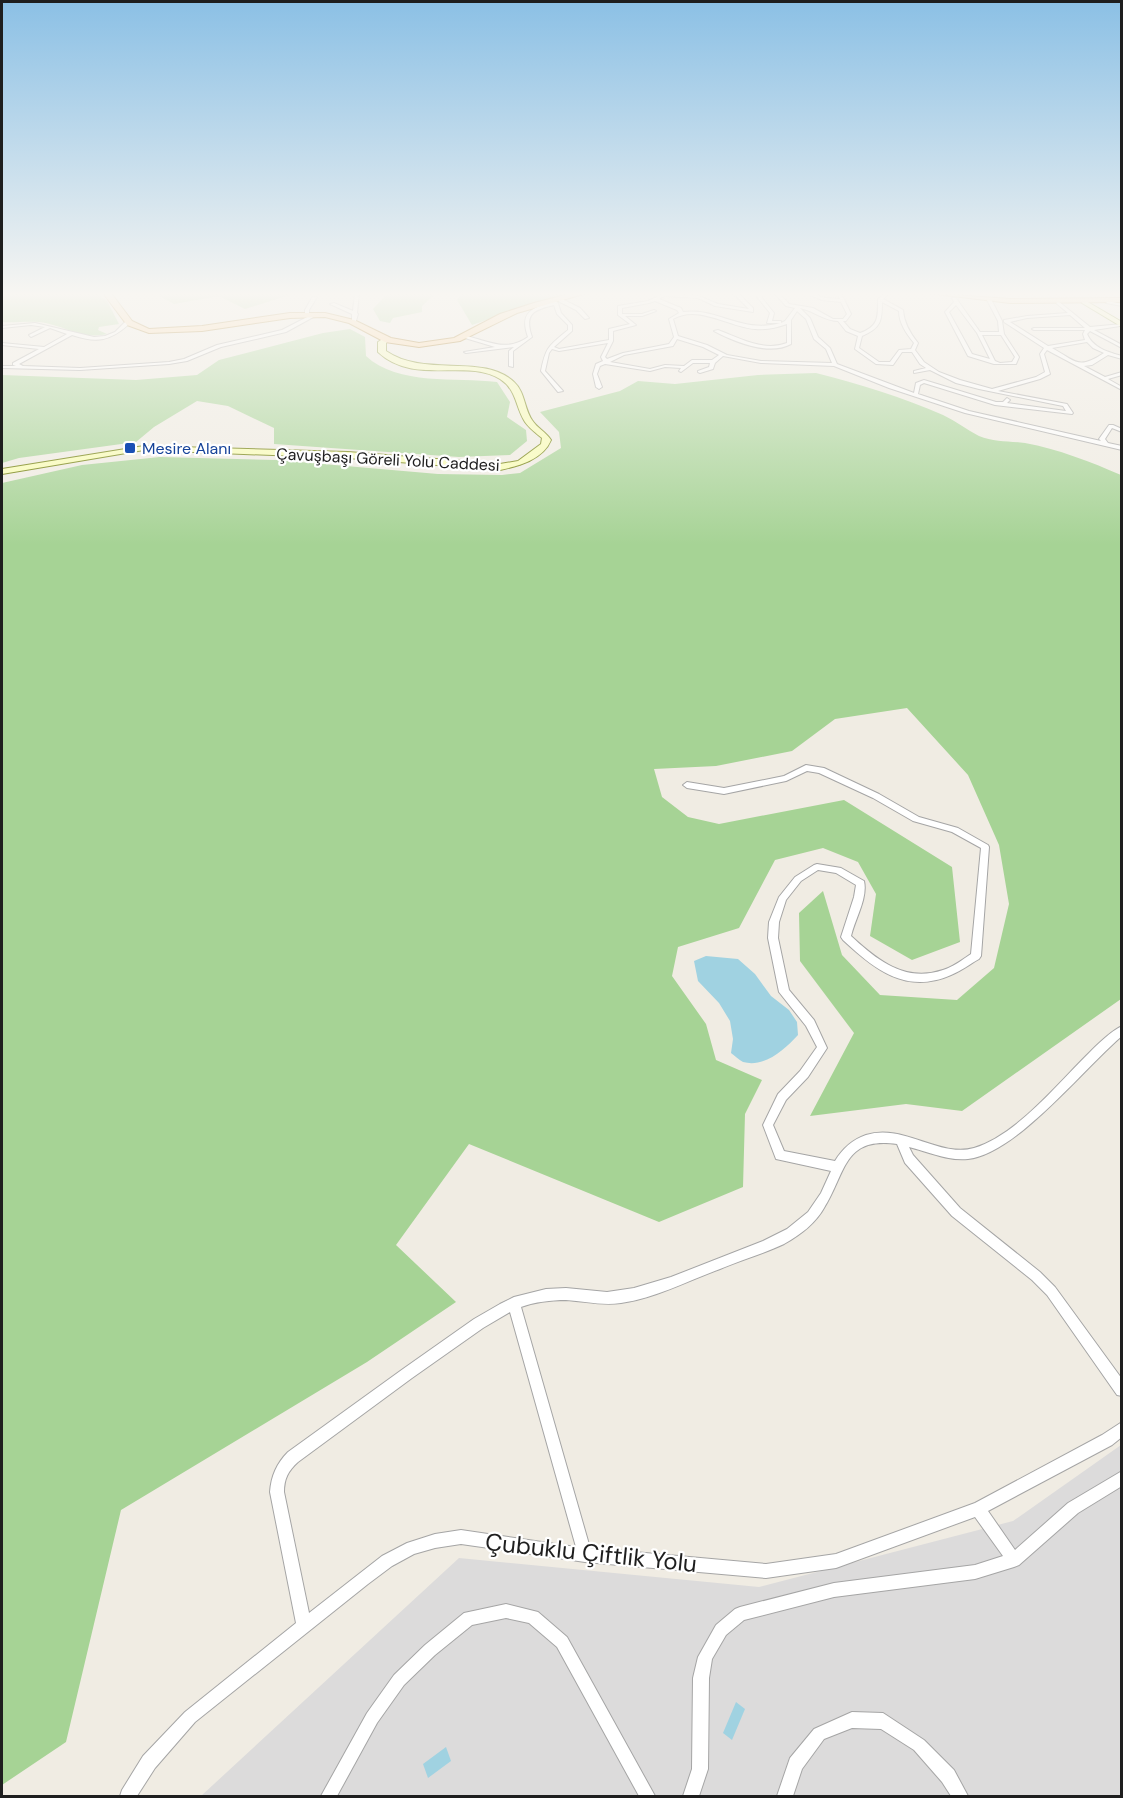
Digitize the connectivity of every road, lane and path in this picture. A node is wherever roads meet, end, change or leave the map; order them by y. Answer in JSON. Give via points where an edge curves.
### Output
{"nodes":[{"id":1,"x":503,"y":377,"type":"edge"},
{"id":2,"x":548,"y":377,"type":"edge"},
{"id":3,"x":597,"y":377,"type":"edge"},
{"id":4,"x":865,"y":377,"type":"edge"},
{"id":5,"x":947,"y":377,"type":"edge"},
{"id":6,"x":1040,"y":377,"type":"edge"},
{"id":7,"x":1101,"y":377,"type":"edge"},
{"id":8,"x":1111,"y":377,"type":"edge"},
{"id":9,"x":1105,"y":379,"type":"junction"},
{"id":10,"x":599,"y":387,"type":"dead end"},
{"id":11,"x":1122,"y":389,"type":"edge"},
{"id":12,"x":994,"y":390,"type":"junction"},
{"id":13,"x":560,"y":391,"type":"dead end"},
{"id":14,"x":916,"y":394,"type":"junction"},
{"id":15,"x":1010,"y":396,"type":"junction"},
{"id":16,"x":1004,"y":404,"type":"junction"},
{"id":17,"x":1122,"y":431,"type":"edge"},
{"id":18,"x":1105,"y":443,"type":"junction"},
{"id":19,"x":1122,"y":448,"type":"edge"},
{"id":20,"x":2,"y":472,"type":"edge"},
{"id":21,"x":687,"y":785,"type":"dead end"},
{"id":22,"x":1122,"y":1030,"type":"edge"},
{"id":23,"x":902,"y":1140,"type":"junction"},
{"id":24,"x":839,"y":1167,"type":"junction"},
{"id":25,"x":514,"y":1303,"type":"junction"},
{"id":26,"x":1122,"y":1390,"type":"edge"},
{"id":27,"x":1122,"y":1428,"type":"edge"},
{"id":28,"x":1122,"y":1478,"type":"edge"},
{"id":29,"x":978,"y":1509,"type":"junction"},
{"id":30,"x":585,"y":1556,"type":"junction"},
{"id":31,"x":1014,"y":1560,"type":"junction"},
{"id":32,"x":304,"y":1626,"type":"junction"},
{"id":33,"x":128,"y":1797,"type":"edge"},
{"id":34,"x":329,"y":1797,"type":"edge"},
{"id":35,"x":646,"y":1797,"type":"edge"},
{"id":36,"x":691,"y":1797,"type":"edge"},
{"id":37,"x":785,"y":1797,"type":"edge"},
{"id":38,"x":960,"y":1797,"type":"edge"}],
"edges":[{"from":1,"to":20,"type":"main road","name":"Çavuşbaşı Göreli Yolu Caddesi","via":[[521,396],[530,424],[543,432],[547,440],[520,463],[500,467],[348,455],[144,448]]},
{"from":2,"to":13,"type":"street"},
{"from":3,"to":10,"type":"street"},
{"from":4,"to":14,"type":"street"},
{"from":5,"to":12,"type":"street"},
{"from":6,"to":12,"type":"street"},
{"from":7,"to":9,"type":"street"},
{"from":8,"to":9,"type":"street"},
{"from":9,"to":11,"type":"street"},
{"from":12,"to":15,"type":"street"},
{"from":14,"to":16,"type":"street","via":[[918,384],[924,381]]},
{"from":14,"to":18,"type":"street","via":[[967,412]]},
{"from":15,"to":16,"type":"street"},
{"from":15,"to":16,"type":"street","via":[[1065,405],[1070,413]]},
{"from":17,"to":18,"type":"street","via":[[1111,426],[1102,439]]},
{"from":18,"to":19,"type":"street"},
{"from":21,"to":24,"type":"street","via":[[724,791],[786,778],[806,768],[821,770],[916,819],[955,830],[985,847],[976,956],[946,974],[926,979],[897,976],[846,937],[860,898],[861,883],[838,870],[817,867],[798,879],[782,899],[773,938],[784,992],[810,1023],[822,1048],[782,1097],[768,1125],[780,1155]]},
{"from":22,"to":23,"type":"street","via":[[1022,1126],[984,1151],[958,1155]]},
{"from":23,"to":24,"type":"street","via":[[880,1137],[858,1143],[848,1150]]},
{"from":23,"to":26,"type":"street","via":[[909,1159],[956,1212],[1051,1291]]},
{"from":24,"to":25,"type":"street","via":[[810,1218],[777,1241],[621,1297],[564,1294]]},
{"from":25,"to":30,"type":"street"},
{"from":25,"to":32,"type":"street","via":[[368,1399],[285,1464],[277,1492]]},
{"from":27,"to":29,"type":"street","name":"Çubuklu Çiftlik Yolu","via":[[1107,1440]]},
{"from":28,"to":31,"type":"street","via":[[1073,1508]]},
{"from":29,"to":30,"type":"street","name":"Çubuklu Çiftlik Yolu","via":[[836,1561],[766,1571]]},
{"from":29,"to":31,"type":"street"},
{"from":30,"to":32,"type":"street","name":"Çubuklu Çiftlik Yolu","via":[[461,1538],[435,1541],[387,1561]]},
{"from":31,"to":36,"type":"street","via":[[975,1572],[834,1590],[740,1614],[721,1630],[705,1657],[701,1678],[700,1769]]},
{"from":32,"to":33,"type":"street","name":"Çubuklu Çiftlik Yolu","via":[[190,1717],[149,1762]]},
{"from":34,"to":35,"type":"street","via":[[372,1718],[399,1680],[469,1618],[506,1611],[533,1617],[562,1642]]},
{"from":37,"to":38,"type":"street","via":[[796,1764],[819,1734],[852,1720],[883,1721],[919,1745],[948,1776]]}]}
